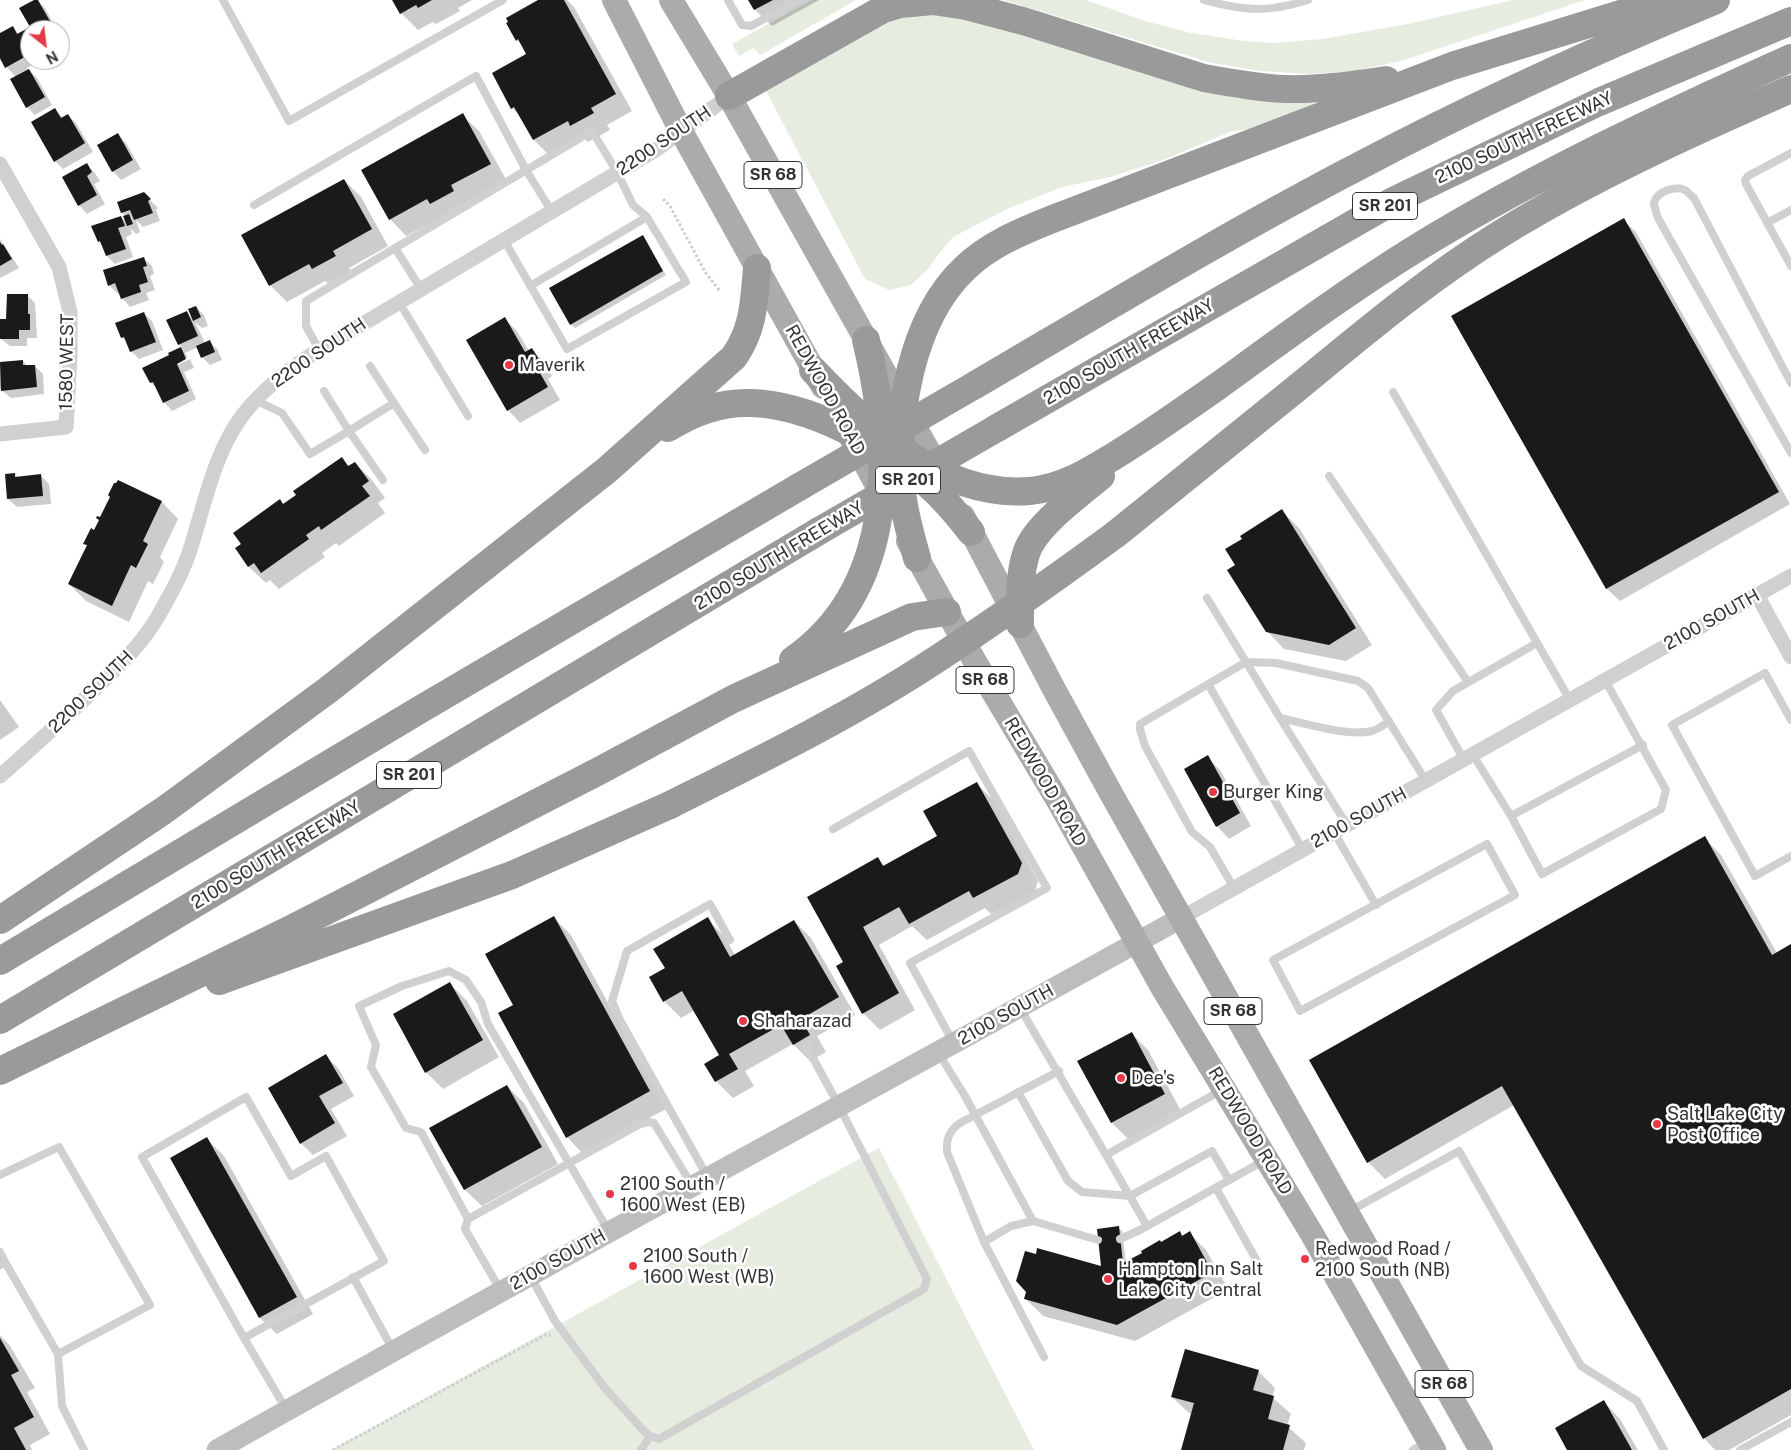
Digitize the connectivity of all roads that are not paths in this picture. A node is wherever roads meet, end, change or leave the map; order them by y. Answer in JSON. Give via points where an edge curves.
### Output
{"nodes":[{"id":1,"x":223,"y":0,"type":"edge"},
{"id":2,"x":503,"y":0,"type":"edge"},
{"id":3,"x":614,"y":0,"type":"edge"},
{"id":4,"x":671,"y":0,"type":"edge"},
{"id":5,"x":728,"y":0,"type":"edge"},
{"id":6,"x":799,"y":0,"type":"edge"},
{"id":7,"x":1204,"y":0,"type":"edge"},
{"id":8,"x":1308,"y":0,"type":"edge"},
{"id":9,"x":1666,"y":0,"type":"edge"},
{"id":10,"x":1716,"y":0,"type":"edge"},
{"id":11,"x":1791,"y":21,"type":"edge"},
{"id":12,"x":1791,"y":58,"type":"edge"},
{"id":13,"x":1452,"y":66,"type":"junction"},
{"id":14,"x":1791,"y":66,"type":"edge"},
{"id":15,"x":1791,"y":89,"type":"edge"},
{"id":16,"x":729,"y":96,"type":"junction"},
{"id":17,"x":1701,"y":99,"type":"junction"},
{"id":18,"x":681,"y":131,"type":"junction"},
{"id":19,"x":1791,"y":153,"type":"edge"},
{"id":20,"x":0,"y":164,"type":"edge"},
{"id":21,"x":526,"y":170,"type":"junction"},
{"id":22,"x":617,"y":172,"type":"junction"},
{"id":23,"x":254,"y":205,"type":"dead end"},
{"id":24,"x":1791,"y":210,"type":"edge"},
{"id":25,"x":552,"y":212,"type":"junction"},
{"id":26,"x":647,"y":217,"type":"junction"},
{"id":27,"x":1767,"y":223,"type":"junction"},
{"id":28,"x":504,"y":240,"type":"junction"},
{"id":29,"x":395,"y":248,"type":"junction"},
{"id":30,"x":1791,"y":266,"type":"edge"},
{"id":31,"x":757,"y":268,"type":"junction"},
{"id":32,"x":530,"y":286,"type":"junction"},
{"id":33,"x":421,"y":289,"type":"junction"},
{"id":34,"x":399,"y":302,"type":"junction"},
{"id":35,"x":866,"y":340,"type":"junction"},
{"id":36,"x":320,"y":350,"type":"junction"},
{"id":37,"x":370,"y":366,"type":"dead end"},
{"id":38,"x":814,"y":370,"type":"junction"},
{"id":39,"x":1791,"y":383,"type":"edge"},
{"id":40,"x":324,"y":391,"type":"dead end"},
{"id":41,"x":1394,"y":392,"type":"dead end"},
{"id":42,"x":255,"y":400,"type":"junction"},
{"id":43,"x":394,"y":404,"type":"junction"},
{"id":44,"x":904,"y":409,"type":"junction"},
{"id":45,"x":468,"y":416,"type":"dead end"},
{"id":46,"x":349,"y":431,"type":"junction"},
{"id":47,"x":848,"y":431,"type":"junction"},
{"id":48,"x":1152,"y":433,"type":"junction"},
{"id":49,"x":0,"y":434,"type":"edge"},
{"id":50,"x":892,"y":449,"type":"junction"},
{"id":51,"x":425,"y":450,"type":"dead end"},
{"id":52,"x":1791,"y":453,"type":"edge"},
{"id":53,"x":607,"y":470,"type":"junction"},
{"id":54,"x":940,"y":472,"type":"junction"},
{"id":55,"x":1329,"y":476,"type":"dead end"},
{"id":56,"x":383,"y":480,"type":"dead end"},
{"id":57,"x":882,"y":495,"type":"junction"},
{"id":58,"x":971,"y":532,"type":"junction"},
{"id":59,"x":917,"y":558,"type":"junction"},
{"id":60,"x":1791,"y":576,"type":"edge"},
{"id":61,"x":1756,"y":595,"type":"junction"},
{"id":62,"x":1207,"y":598,"type":"dead end"},
{"id":63,"x":947,"y":612,"type":"junction"},
{"id":64,"x":1020,"y":624,"type":"junction"},
{"id":65,"x":1537,"y":643,"type":"junction"},
{"id":66,"x":1791,"y":656,"type":"edge"},
{"id":67,"x":1246,"y":662,"type":"junction"},
{"id":68,"x":1605,"y":680,"type":"junction"},
{"id":69,"x":1468,"y":682,"type":"junction"},
{"id":70,"x":1208,"y":684,"type":"junction"},
{"id":71,"x":733,"y":699,"type":"junction"},
{"id":72,"x":1570,"y":700,"type":"junction"},
{"id":73,"x":1280,"y":718,"type":"junction"},
{"id":74,"x":1791,"y":720,"type":"edge"},
{"id":75,"x":1389,"y":721,"type":"junction"},
{"id":76,"x":1643,"y":745,"type":"junction"},
{"id":77,"x":1468,"y":757,"type":"junction"},
{"id":78,"x":0,"y":776,"type":"edge"},
{"id":79,"x":1426,"y":781,"type":"junction"},
{"id":80,"x":1511,"y":816,"type":"junction"},
{"id":81,"x":1341,"y":829,"type":"junction"},
{"id":82,"x":833,"y":830,"type":"dead end"},
{"id":83,"x":1303,"y":850,"type":"junction"},
{"id":84,"x":1791,"y":856,"type":"edge"},
{"id":85,"x":1234,"y":888,"type":"junction"},
{"id":86,"x":1376,"y":905,"type":"junction"},
{"id":87,"x":1181,"y":918,"type":"junction"},
{"id":88,"x":0,"y":920,"type":"edge"},
{"id":89,"x":730,"y":940,"type":"dead end"},
{"id":90,"x":1137,"y":942,"type":"junction"},
{"id":91,"x":0,"y":961,"type":"edge"},
{"id":92,"x":1020,"y":1008,"type":"junction"},
{"id":93,"x":0,"y":1020,"type":"edge"},
{"id":94,"x":86,"y":1029,"type":"junction"},
{"id":95,"x":808,"y":1047,"type":"dead end"},
{"id":96,"x":946,"y":1048,"type":"junction"},
{"id":97,"x":0,"y":1071,"type":"edge"},
{"id":98,"x":1058,"y":1071,"type":"junction"},
{"id":99,"x":1224,"y":1089,"type":"junction"},
{"id":100,"x":1018,"y":1092,"type":"junction"},
{"id":101,"x":839,"y":1106,"type":"junction"},
{"id":102,"x":975,"y":1115,"type":"junction"},
{"id":103,"x":1106,"y":1155,"type":"junction"},
{"id":104,"x":1267,"y":1159,"type":"junction"},
{"id":105,"x":568,"y":1163,"type":"junction"},
{"id":106,"x":0,"y":1175,"type":"edge"},
{"id":107,"x":1229,"y":1180,"type":"junction"},
{"id":108,"x":700,"y":1182,"type":"junction"},
{"id":109,"x":1216,"y":1188,"type":"junction"},
{"id":110,"x":1130,"y":1196,"type":"junction"},
{"id":111,"x":1347,"y":1213,"type":"junction"},
{"id":112,"x":468,"y":1219,"type":"junction"},
{"id":113,"x":1033,"y":1220,"type":"junction"},
{"id":114,"x":1147,"y":1226,"type":"junction"},
{"id":115,"x":609,"y":1232,"type":"junction"},
{"id":116,"x":1120,"y":1239,"type":"dead end"},
{"id":117,"x":1098,"y":1240,"type":"dead end"},
{"id":118,"x":984,"y":1242,"type":"junction"},
{"id":119,"x":0,"y":1252,"type":"edge"},
{"id":120,"x":3,"y":1263,"type":"edge"},
{"id":121,"x":1258,"y":1263,"type":"dead end"},
{"id":122,"x":530,"y":1276,"type":"junction"},
{"id":123,"x":353,"y":1277,"type":"junction"},
{"id":124,"x":502,"y":1292,"type":"junction"},
{"id":125,"x":244,"y":1338,"type":"junction"},
{"id":126,"x":394,"y":1351,"type":"junction"},
{"id":127,"x":58,"y":1354,"type":"junction"},
{"id":128,"x":1044,"y":1357,"type":"dead end"},
{"id":129,"x":287,"y":1410,"type":"junction"},
{"id":130,"x":1791,"y":1422,"type":"edge"},
{"id":131,"x":650,"y":1436,"type":"junction"},
{"id":132,"x":1425,"y":1447,"type":"edge"},
{"id":133,"x":84,"y":1450,"type":"edge"},
{"id":134,"x":217,"y":1450,"type":"edge"},
{"id":135,"x":642,"y":1450,"type":"edge"},
{"id":136,"x":1480,"y":1450,"type":"edge"},
{"id":137,"x":1664,"y":1450,"type":"edge"},
{"id":138,"x":1740,"y":1450,"type":"edge"}],
"edges":[{"from":1,"to":2,"type":"lane","via":[[289,121]]},
{"from":3,"to":18,"type":"main road","name":"REDWOOD ROAD","number":"SR 68"},
{"from":4,"to":16,"type":"main road","number":"SR 68"},
{"from":5,"to":6,"type":"lane","via":[[742,25],[751,26]]},
{"from":7,"to":8,"type":"lane","via":[[1258,10]]},
{"from":9,"to":13,"type":"highway"},
{"from":10,"to":91,"type":"highway","number":"SR 201","bridge":true,"via":[[1466,112],[1221,241],[430,704]]},
{"from":11,"to":93,"type":"highway","name":"2100 SOUTH FREEWAY","number":"SR 201","bridge":true,"via":[[1599,102],[1395,200],[819,531]]},
{"from":12,"to":17,"type":"highway"},
{"from":13,"to":16,"type":"highway","via":[[1320,88],[1285,89],[1240,84],[1204,78],[1004,16],[933,1],[883,9]]},
{"from":13,"to":44,"type":"highway","via":[[1050,220],[993,246],[966,266],[937,302],[914,356]]},
{"from":14,"to":17,"type":"highway"},
{"from":15,"to":94,"type":"highway","bridge":true,"via":[[1586,185],[1502,233],[1430,280],[1116,534],[1031,597],[918,671],[792,744],[670,805],[512,875]]},
{"from":16,"to":18,"type":"street","name":"2200 SOUTH"},
{"from":16,"to":35,"type":"main road","number":"SR 68"},
{"from":17,"to":48,"type":"highway","via":[[1559,168],[1423,244],[1346,294]]},
{"from":18,"to":22,"type":"street","name":"2200 SOUTH"},
{"from":18,"to":31,"type":"main road","name":"REDWOOD ROAD","number":"SR 68"},
{"from":19,"to":27,"type":"lane","via":[[1745,180]]},
{"from":20,"to":49,"type":"street","name":"1580 WEST","via":[[59,267],[70,312],[66,427]]},
{"from":21,"to":22,"type":"lane","via":[[592,131]]},
{"from":21,"to":23,"type":"lane","via":[[476,76]]},
{"from":21,"to":25,"type":"lane"},
{"from":21,"to":29,"type":"lane"},
{"from":22,"to":25,"type":"street","name":"2200 SOUTH"},
{"from":22,"to":26,"type":"lane","via":[[633,205]]},
{"from":24,"to":27,"type":"lane"},
{"from":25,"to":28,"type":"street","name":"2200 SOUTH"},
{"from":26,"to":32,"type":"lane"},
{"from":26,"to":32,"type":"lane","via":[[686,282],[567,349]]},
{"from":27,"to":30,"type":"lane"},
{"from":28,"to":32,"type":"lane"},
{"from":28,"to":33,"type":"street","name":"2200 SOUTH"},
{"from":29,"to":33,"type":"lane"},
{"from":29,"to":36,"type":"lane","via":[[306,301],[306,326]]},
{"from":31,"to":38,"type":"main road","name":"REDWOOD ROAD","number":"SR 68"},
{"from":31,"to":53,"type":"highway","via":[[752,320],[738,351]]},
{"from":33,"to":34,"type":"street","name":"2200 SOUTH"},
{"from":34,"to":36,"type":"street","name":"2200 SOUTH"},
{"from":34,"to":45,"type":"lane"},
{"from":35,"to":44,"type":"main road","number":"SR 68"},
{"from":35,"to":50,"type":"highway"},
{"from":36,"to":42,"type":"street","name":"2200 SOUTH","via":[[286,372]]},
{"from":37,"to":43,"type":"lane"},
{"from":38,"to":47,"type":"main road","name":"REDWOOD ROAD","number":"SR 68"},
{"from":38,"to":50,"type":"highway"},
{"from":39,"to":52,"type":"lane","via":[[1694,198],[1677,188],[1656,197],[1654,205],[1658,218]]},
{"from":40,"to":46,"type":"lane"},
{"from":41,"to":65,"type":"lane"},
{"from":42,"to":46,"type":"lane","via":[[282,413],[310,454]]},
{"from":42,"to":78,"type":"street","name":"2200 SOUTH","via":[[227,440],[188,555],[156,619],[114,671]]},
{"from":43,"to":46,"type":"lane"},
{"from":43,"to":51,"type":"lane"},
{"from":44,"to":50,"type":"highway"},
{"from":44,"to":54,"type":"main road","number":"SR 68"},
{"from":46,"to":56,"type":"lane"},
{"from":47,"to":50,"type":"highway"},
{"from":47,"to":53,"type":"highway","via":[[792,409],[750,403],[730,404],[690,416]]},
{"from":47,"to":57,"type":"main road","name":"REDWOOD ROAD","number":"SR 68"},
{"from":48,"to":54,"type":"highway","via":[[1076,478],[1046,488],[1000,490],[964,482]]},
{"from":48,"to":64,"type":"highway","via":[[1041,528],[1032,540],[1023,566]]},
{"from":50,"to":54,"type":"highway"},
{"from":50,"to":57,"type":"highway"},
{"from":50,"to":58,"type":"highway"},
{"from":50,"to":59,"type":"highway"},
{"from":53,"to":88,"type":"highway","via":[[284,724],[163,811]]},
{"from":54,"to":58,"type":"main road","number":"SR 68"},
{"from":55,"to":69,"type":"lane"},
{"from":57,"to":59,"type":"main road","name":"REDWOOD ROAD","number":"SR 68"},
{"from":57,"to":71,"type":"highway","via":[[864,570],[840,616],[800,655]]},
{"from":58,"to":64,"type":"main road","number":"SR 68"},
{"from":59,"to":63,"type":"main road","name":"REDWOOD ROAD","number":"SR 68"},
{"from":60,"to":61,"type":"street","name":"2100 SOUTH"},
{"from":61,"to":66,"type":"street"},
{"from":61,"to":68,"type":"street","name":"2100 SOUTH"},
{"from":62,"to":67,"type":"lane"},
{"from":63,"to":71,"type":"highway","via":[[912,617]]},
{"from":63,"to":90,"type":"main road","name":"REDWOOD ROAD","number":"SR 68"},
{"from":64,"to":87,"type":"main road","number":"SR 68"},
{"from":65,"to":69,"type":"lane"},
{"from":65,"to":72,"type":"lane"},
{"from":67,"to":70,"type":"lane"},
{"from":67,"to":73,"type":"lane"},
{"from":67,"to":75,"type":"lane","via":[[1276,663],[1358,681],[1368,688]]},
{"from":68,"to":72,"type":"street","name":"2100 SOUTH"},
{"from":68,"to":76,"type":"lane"},
{"from":69,"to":77,"type":"lane","via":[[1453,691],[1436,710]]},
{"from":70,"to":83,"type":"lane"},
{"from":70,"to":85,"type":"lane","via":[[1140,724],[1141,735],[1192,832],[1210,846]]},
{"from":71,"to":94,"type":"highway","via":[[293,928]]},
{"from":72,"to":77,"type":"street","name":"2100 SOUTH"},
{"from":73,"to":75,"type":"lane","via":[[1348,732],[1374,730]]},
{"from":73,"to":81,"type":"lane"},
{"from":74,"to":84,"type":"lane","via":[[1765,673],[1672,725],[1755,876]]},
{"from":75,"to":79,"type":"lane"},
{"from":76,"to":80,"type":"lane"},
{"from":76,"to":80,"type":"lane","via":[[1666,790],[1661,810],[1542,874]]},
{"from":77,"to":79,"type":"street","name":"2100 SOUTH"},
{"from":77,"to":80,"type":"lane"},
{"from":79,"to":81,"type":"street","name":"2100 SOUTH"},
{"from":81,"to":83,"type":"street","name":"2100 SOUTH"},
{"from":81,"to":86,"type":"lane"},
{"from":82,"to":96,"type":"lane","via":[[969,751],[1047,888],[910,963]]},
{"from":83,"to":85,"type":"street","name":"2100 SOUTH"},
{"from":85,"to":87,"type":"street","name":"2100 SOUTH"},
{"from":86,"to":86,"type":"lane","via":[[1273,960],[1300,1011],[1515,895],[1488,844]]},
{"from":87,"to":90,"type":"street","name":"2100 SOUTH"},
{"from":87,"to":111,"type":"main road","number":"SR 68"},
{"from":89,"to":108,"type":"lane","via":[[710,904],[627,951],[612,1001]]},
{"from":90,"to":92,"type":"street","name":"2100 SOUTH"},
{"from":90,"to":99,"type":"main road","name":"REDWOOD ROAD","number":"SR 68"},
{"from":92,"to":96,"type":"street","name":"2100 SOUTH"},
{"from":92,"to":98,"type":"lane"},
{"from":94,"to":97,"type":"highway"},
{"from":95,"to":101,"type":"lane"},
{"from":96,"to":101,"type":"street","name":"2100 SOUTH"},
{"from":96,"to":102,"type":"lane"},
{"from":98,"to":100,"type":"lane"},
{"from":98,"to":103,"type":"lane"},
{"from":99,"to":103,"type":"lane"},
{"from":99,"to":104,"type":"main road","name":"REDWOOD ROAD","number":"SR 68"},
{"from":100,"to":102,"type":"lane"},
{"from":100,"to":110,"type":"lane","via":[[1068,1181],[1082,1192]]},
{"from":101,"to":108,"type":"street","name":"2100 SOUTH"},
{"from":101,"to":131,"type":"lane","via":[[927,1279],[924,1289],[659,1440]]},
{"from":102,"to":113,"type":"lane"},
{"from":102,"to":118,"type":"lane","via":[[960,1123],[946,1140],[947,1152]]},
{"from":103,"to":110,"type":"lane"},
{"from":104,"to":107,"type":"lane"},
{"from":104,"to":132,"type":"main road","name":"REDWOOD ROAD","number":"SR 68","via":[[1316,1242]]},
{"from":105,"to":108,"type":"lane","via":[[648,1122],[654,1123]]},
{"from":105,"to":112,"type":"lane"},
{"from":105,"to":112,"type":"lane","via":[[466,980],[449,971],[402,986],[359,1006],[376,1045],[371,1067],[406,1128],[421,1132]]},
{"from":105,"to":115,"type":"lane"},
{"from":106,"to":127,"type":"lane","via":[[59,1147],[150,1305]]},
{"from":107,"to":109,"type":"lane"},
{"from":107,"to":110,"type":"lane","via":[[1212,1151]]},
{"from":108,"to":115,"type":"street","name":"2100 SOUTH"},
{"from":109,"to":114,"type":"lane"},
{"from":109,"to":121,"type":"lane"},
{"from":110,"to":114,"type":"lane"},
{"from":111,"to":136,"type":"main road","number":"SR 68"},
{"from":111,"to":137,"type":"lane","via":[[1458,1151],[1582,1366],[1638,1401]]},
{"from":112,"to":124,"type":"lane","via":[[465,1229]]},
{"from":113,"to":117,"type":"lane"},
{"from":113,"to":118,"type":"lane","via":[[1011,1226]]},
{"from":114,"to":116,"type":"lane"},
{"from":115,"to":122,"type":"street","name":"2100 SOUTH"},
{"from":118,"to":128,"type":"lane"},
{"from":119,"to":120,"type":"lane"},
{"from":120,"to":127,"type":"lane"},
{"from":122,"to":124,"type":"street","name":"2100 SOUTH"},
{"from":122,"to":131,"type":"lane","via":[[555,1321],[604,1387]]},
{"from":123,"to":125,"type":"lane"},
{"from":123,"to":125,"type":"lane","via":[[384,1261],[326,1156],[291,1176],[246,1097],[142,1157]]},
{"from":123,"to":126,"type":"lane"},
{"from":124,"to":126,"type":"street","name":"2100 SOUTH"},
{"from":125,"to":129,"type":"lane"},
{"from":126,"to":129,"type":"street","name":"2100 SOUTH"},
{"from":127,"to":133,"type":"lane","via":[[62,1406]]},
{"from":129,"to":134,"type":"street","name":"2100 SOUTH"},
{"from":130,"to":138,"type":"lane"},
{"from":131,"to":135,"type":"lane"}]}
